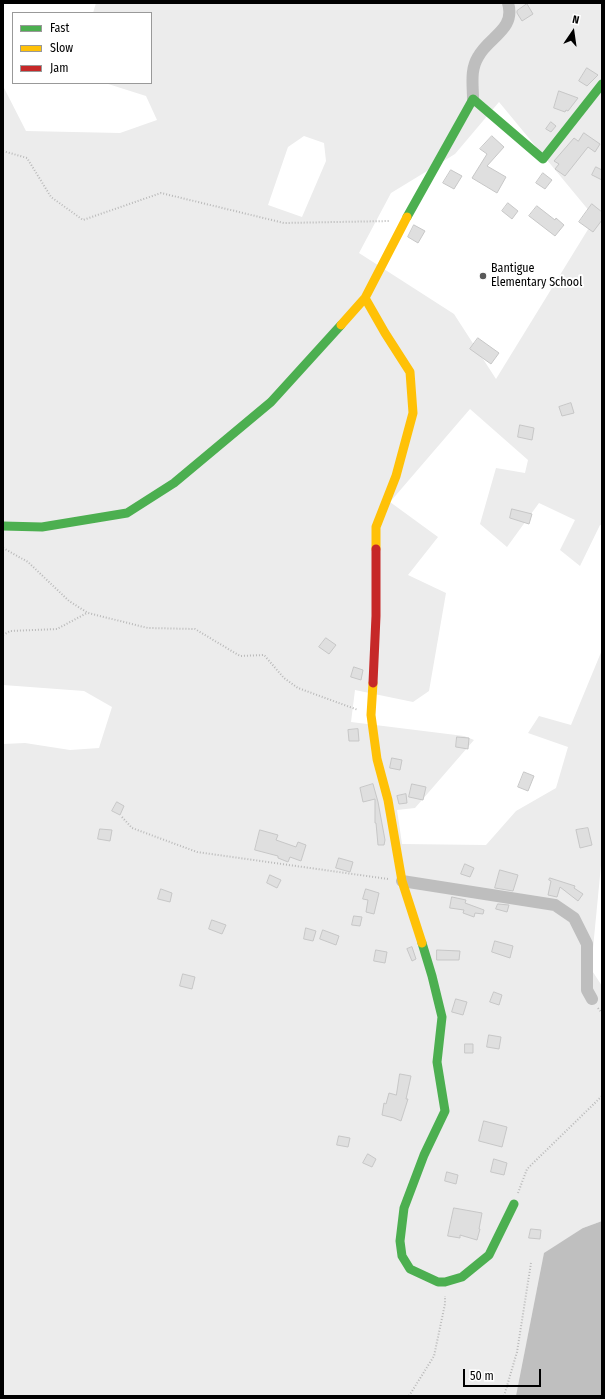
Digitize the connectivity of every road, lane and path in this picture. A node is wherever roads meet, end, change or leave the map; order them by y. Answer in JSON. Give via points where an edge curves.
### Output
{"nodes":[{"id":1,"x":508,"y":3,"type":"edge"},
{"id":2,"x":602,"y":84,"type":"edge"},
{"id":3,"x":473,"y":99,"type":"junction"},
{"id":4,"x":3,"y":151,"type":"edge"},
{"id":5,"x":405,"y":221,"type":"junction"},
{"id":6,"x":365,"y":298,"type":"junction"},
{"id":7,"x":3,"y":526,"type":"edge"},
{"id":8,"x":3,"y":548,"type":"edge"},
{"id":9,"x":88,"y":613,"type":"junction"},
{"id":10,"x":3,"y":635,"type":"edge"},
{"id":11,"x":371,"y":715,"type":"junction"},
{"id":12,"x":122,"y":817,"type":"dead end"},
{"id":13,"x":402,"y":881,"type":"junction"},
{"id":14,"x":592,"y":999,"type":"dead end"},
{"id":15,"x":602,"y":1096,"type":"edge"},
{"id":16,"x":514,"y":1204,"type":"joint"},
{"id":17,"x":531,"y":1263,"type":"dead end"},
{"id":18,"x":445,"y":1282,"type":"junction"},
{"id":19,"x":409,"y":1396,"type":"edge"},
{"id":20,"x":504,"y":1396,"type":"edge"}],
"edges":[{"from":1,"to":3,"type":"street","via":[[510,10],[507,25],[478,55],[473,68]]},
{"from":2,"to":3,"type":"street","via":[[543,159]]},
{"from":3,"to":5,"type":"street"},
{"from":4,"to":5,"type":"path","via":[[28,158],[51,197],[83,220],[161,193],[284,223]]},
{"from":5,"to":6,"type":"street"},
{"from":6,"to":7,"type":"street","via":[[271,402],[174,483],[127,513],[42,527]]},
{"from":6,"to":11,"type":"street","via":[[410,372],[413,414],[396,476],[376,527],[376,616]]},
{"from":8,"to":9,"type":"path","via":[[28,562],[69,600]]},
{"from":9,"to":10,"type":"path","via":[[57,629],[10,631]]},
{"from":9,"to":11,"type":"path","via":[[148,628],[195,629],[240,656],[264,655],[284,678],[298,688]]},
{"from":11,"to":13,"type":"street","via":[[377,759],[388,800]]},
{"from":12,"to":13,"type":"path","via":[[132,828],[197,852]]},
{"from":13,"to":14,"type":"street","via":[[555,904],[574,918],[587,944],[587,990]]},
{"from":13,"to":18,"type":"street","via":[[442,1017],[437,1062],[445,1111],[424,1154],[404,1208],[400,1241],[402,1256],[410,1269],[438,1282]]},
{"from":15,"to":16,"type":"path","via":[[527,1168]]},
{"from":16,"to":18,"type":"street","via":[[488,1255],[462,1277]]},
{"from":17,"to":20,"type":"path","via":[[517,1352]]},
{"from":18,"to":19,"type":"path","via":[[445,1304],[434,1356]]}]}
